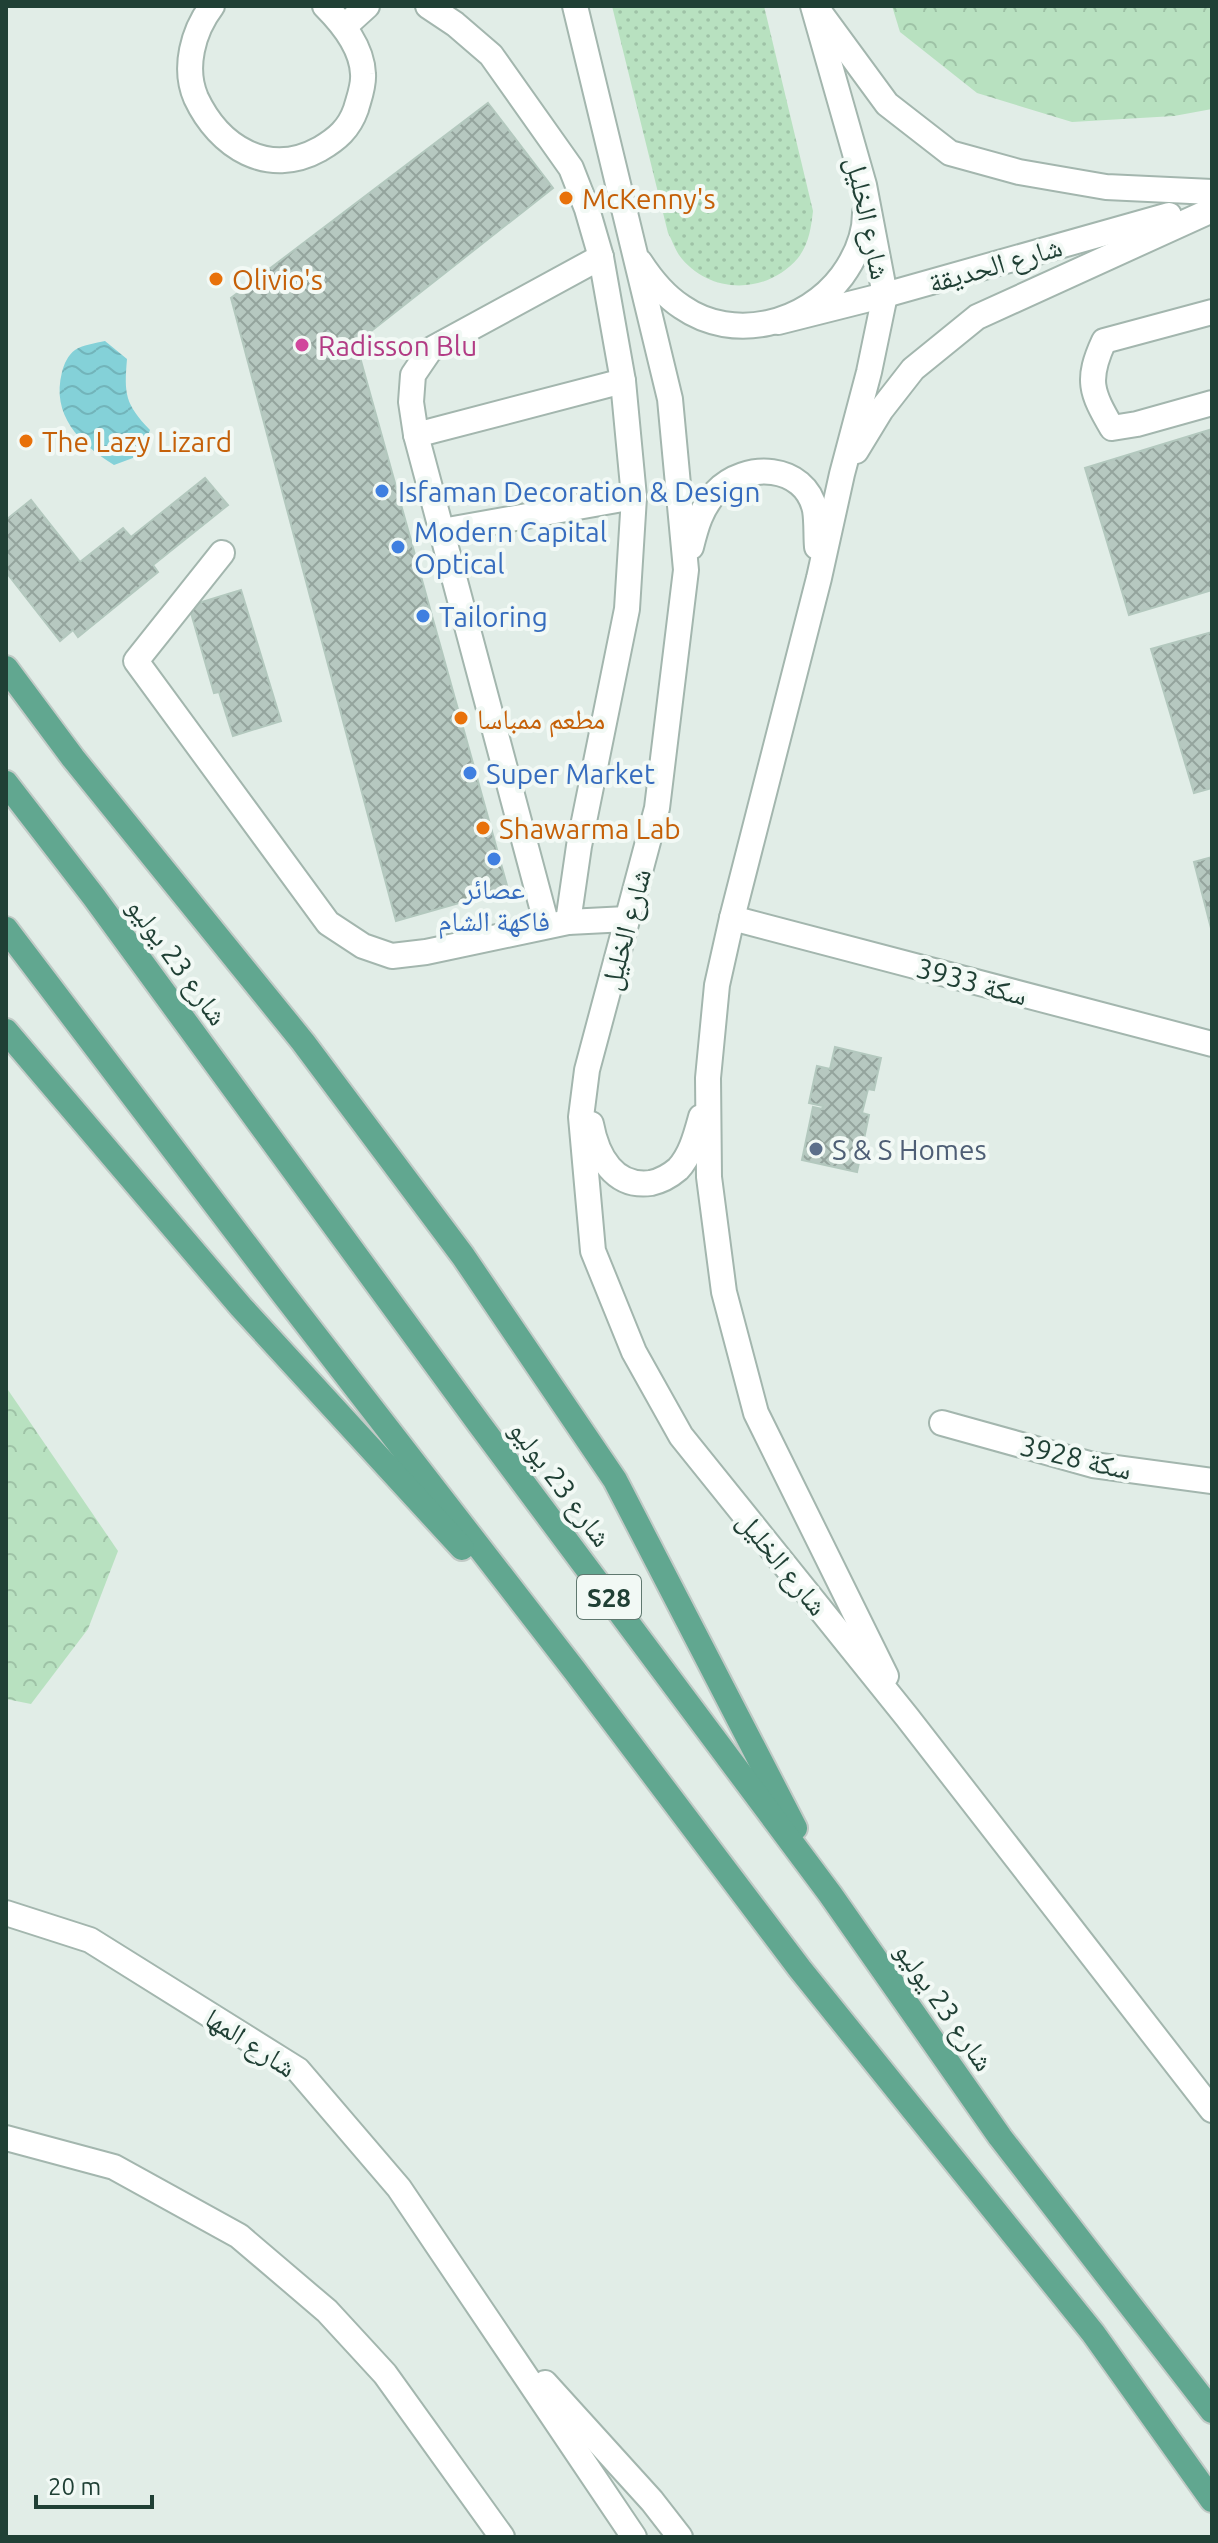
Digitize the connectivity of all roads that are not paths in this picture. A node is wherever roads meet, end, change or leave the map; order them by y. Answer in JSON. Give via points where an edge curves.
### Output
{"nodes":[{"id":1,"x":325,"y":6,"type":"edge"},
{"id":2,"x":367,"y":6,"type":"edge"},
{"id":3,"x":428,"y":6,"type":"edge"},
{"id":4,"x":575,"y":6,"type":"edge"},
{"id":5,"x":814,"y":6,"type":"edge"},
{"id":6,"x":210,"y":7,"type":"edge"},
{"id":7,"x":345,"y":26,"type":"junction"},
{"id":8,"x":864,"y":185,"type":"junction"},
{"id":9,"x":1212,"y":192,"type":"edge"},
{"id":10,"x":1212,"y":203,"type":"edge"},
{"id":11,"x":1212,"y":210,"type":"edge"},
{"id":12,"x":631,"y":241,"type":"junction"},
{"id":13,"x":601,"y":257,"type":"junction"},
{"id":14,"x":885,"y":295,"type":"junction"},
{"id":15,"x":1212,"y":312,"type":"edge"},
{"id":16,"x":778,"y":322,"type":"junction"},
{"id":17,"x":623,"y":381,"type":"junction"},
{"id":18,"x":1212,"y":403,"type":"edge"},
{"id":19,"x":416,"y":435,"type":"junction"},
{"id":20,"x":842,"y":474,"type":"junction"},
{"id":21,"x":634,"y":497,"type":"junction"},
{"id":22,"x":442,"y":531,"type":"junction"},
{"id":23,"x":222,"y":553,"type":"dead end"},
{"id":24,"x":686,"y":570,"type":"junction"},
{"id":25,"x":819,"y":578,"type":"junction"},
{"id":26,"x":6,"y":668,"type":"edge"},
{"id":27,"x":6,"y":783,"type":"edge"},
{"id":28,"x":732,"y":918,"type":"junction"},
{"id":29,"x":627,"y":919,"type":"junction"},
{"id":30,"x":558,"y":924,"type":"junction"},
{"id":31,"x":6,"y":929,"type":"edge"},
{"id":32,"x":6,"y":1031,"type":"edge"},
{"id":33,"x":1212,"y":1044,"type":"edge"},
{"id":34,"x":587,"y":1070,"type":"junction"},
{"id":35,"x":708,"y":1078,"type":"junction"},
{"id":36,"x":942,"y":1423,"type":"dead end"},
{"id":37,"x":1212,"y":1481,"type":"edge"},
{"id":38,"x":575,"y":1671,"type":"junction"},
{"id":39,"x":907,"y":1717,"type":"junction"},
{"id":40,"x":830,"y":1894,"type":"junction"},
{"id":41,"x":6,"y":1913,"type":"edge"},
{"id":42,"x":1212,"y":2110,"type":"edge"},
{"id":43,"x":6,"y":2138,"type":"edge"},
{"id":44,"x":493,"y":2324,"type":"junction"},
{"id":45,"x":1212,"y":2411,"type":"edge"},
{"id":46,"x":1212,"y":2500,"type":"edge"},
{"id":47,"x":502,"y":2537,"type":"edge"},
{"id":48,"x":634,"y":2537,"type":"edge"},
{"id":49,"x":680,"y":2537,"type":"edge"}],
"edges":[{"from":1,"to":7,"type":"street"},
{"from":2,"to":7,"type":"street"},
{"from":3,"to":13,"type":"street","via":[[491,55],[571,168]]},
{"from":4,"to":12,"type":"street","name":"شارع الخليل"},
{"from":5,"to":8,"type":"street","name":"شارع الخليل"},
{"from":5,"to":9,"type":"street","via":[[887,104],[950,153],[1106,187]]},
{"from":6,"to":7,"type":"street","via":[[195,34],[190,64],[194,93],[207,120],[229,142],[277,161],[308,155],[337,139],[351,121],[363,73]]},
{"from":8,"to":14,"type":"street","name":"شارع الخليل"},
{"from":8,"to":16,"type":"street","via":[[865,224],[853,261],[830,292],[809,309]]},
{"from":10,"to":14,"type":"street","name":"شارع الحديقة"},
{"from":11,"to":20,"type":"street","via":[[977,317],[913,369]]},
{"from":12,"to":16,"type":"street","via":[[653,282],[683,308],[719,323]]},
{"from":12,"to":24,"type":"street","name":"شارع الخليل","via":[[670,399]]},
{"from":13,"to":17,"type":"street"},
{"from":13,"to":19,"type":"street","via":[[430,350],[413,375]]},
{"from":14,"to":16,"type":"street","name":"شارع الحديقة"},
{"from":14,"to":20,"type":"street","name":"شارع الخليل"},
{"from":15,"to":18,"type":"street","via":[[1104,341],[1093,364],[1093,387],[1112,428]]},
{"from":17,"to":19,"type":"street"},
{"from":17,"to":21,"type":"street"},
{"from":19,"to":22,"type":"street"},
{"from":20,"to":25,"type":"street","name":"شارع الخليل"},
{"from":21,"to":22,"type":"street"},
{"from":21,"to":30,"type":"street","via":[[627,609]]},
{"from":22,"to":30,"type":"street"},
{"from":23,"to":30,"type":"street","via":[[136,661],[328,923],[363,946],[392,956]]},
{"from":24,"to":25,"type":"street","via":[[698,518],[716,491],[739,475],[769,471],[793,477],[815,509]]},
{"from":24,"to":29,"type":"street","name":"شارع الخليل","via":[[657,808]]},
{"from":25,"to":28,"type":"street","name":"شارع الخليل"},
{"from":26,"to":40,"type":"main road","via":[[303,1042],[463,1256],[615,1480]]},
{"from":27,"to":40,"type":"main road","name":"شارع 23 يوليو","number":"S28"},
{"from":28,"to":33,"type":"street","name":"سكة 3933"},
{"from":28,"to":35,"type":"street","name":"شارع الخليل","via":[[717,985]]},
{"from":29,"to":30,"type":"street"},
{"from":29,"to":34,"type":"street","name":"شارع الخليل"},
{"from":31,"to":38,"type":"main road","number":"S28"},
{"from":32,"to":38,"type":"main road","via":[[241,1307]]},
{"from":34,"to":35,"type":"street","via":[[594,1140],[622,1180],[640,1184],[657,1182],[677,1170],[688,1155]]},
{"from":34,"to":39,"type":"street","name":"شارع الخليل","via":[[581,1117],[593,1251],[634,1352],[681,1436]]},
{"from":35,"to":39,"type":"street","name":"شارع الخليل","via":[[709,1177],[724,1292],[756,1413]]},
{"from":36,"to":37,"type":"street","name":"سكة 3928","via":[[1093,1465]]},
{"from":38,"to":46,"type":"main road","number":"S28","via":[[800,1969],[1093,2333]]},
{"from":39,"to":42,"type":"street","name":"شارع الخليل"},
{"from":40,"to":45,"type":"main road","name":"شارع 23 يوليو","number":"S28","via":[[1000,2137]]},
{"from":41,"to":44,"type":"street","name":"شارع المها","via":[[90,1940],[298,2070],[399,2188]]},
{"from":43,"to":47,"type":"street","via":[[114,2167],[239,2236],[327,2311],[385,2374]]},
{"from":44,"to":48,"type":"street","name":"شارع المها"},
{"from":44,"to":49,"type":"street","name":"شارع المها"}]}
